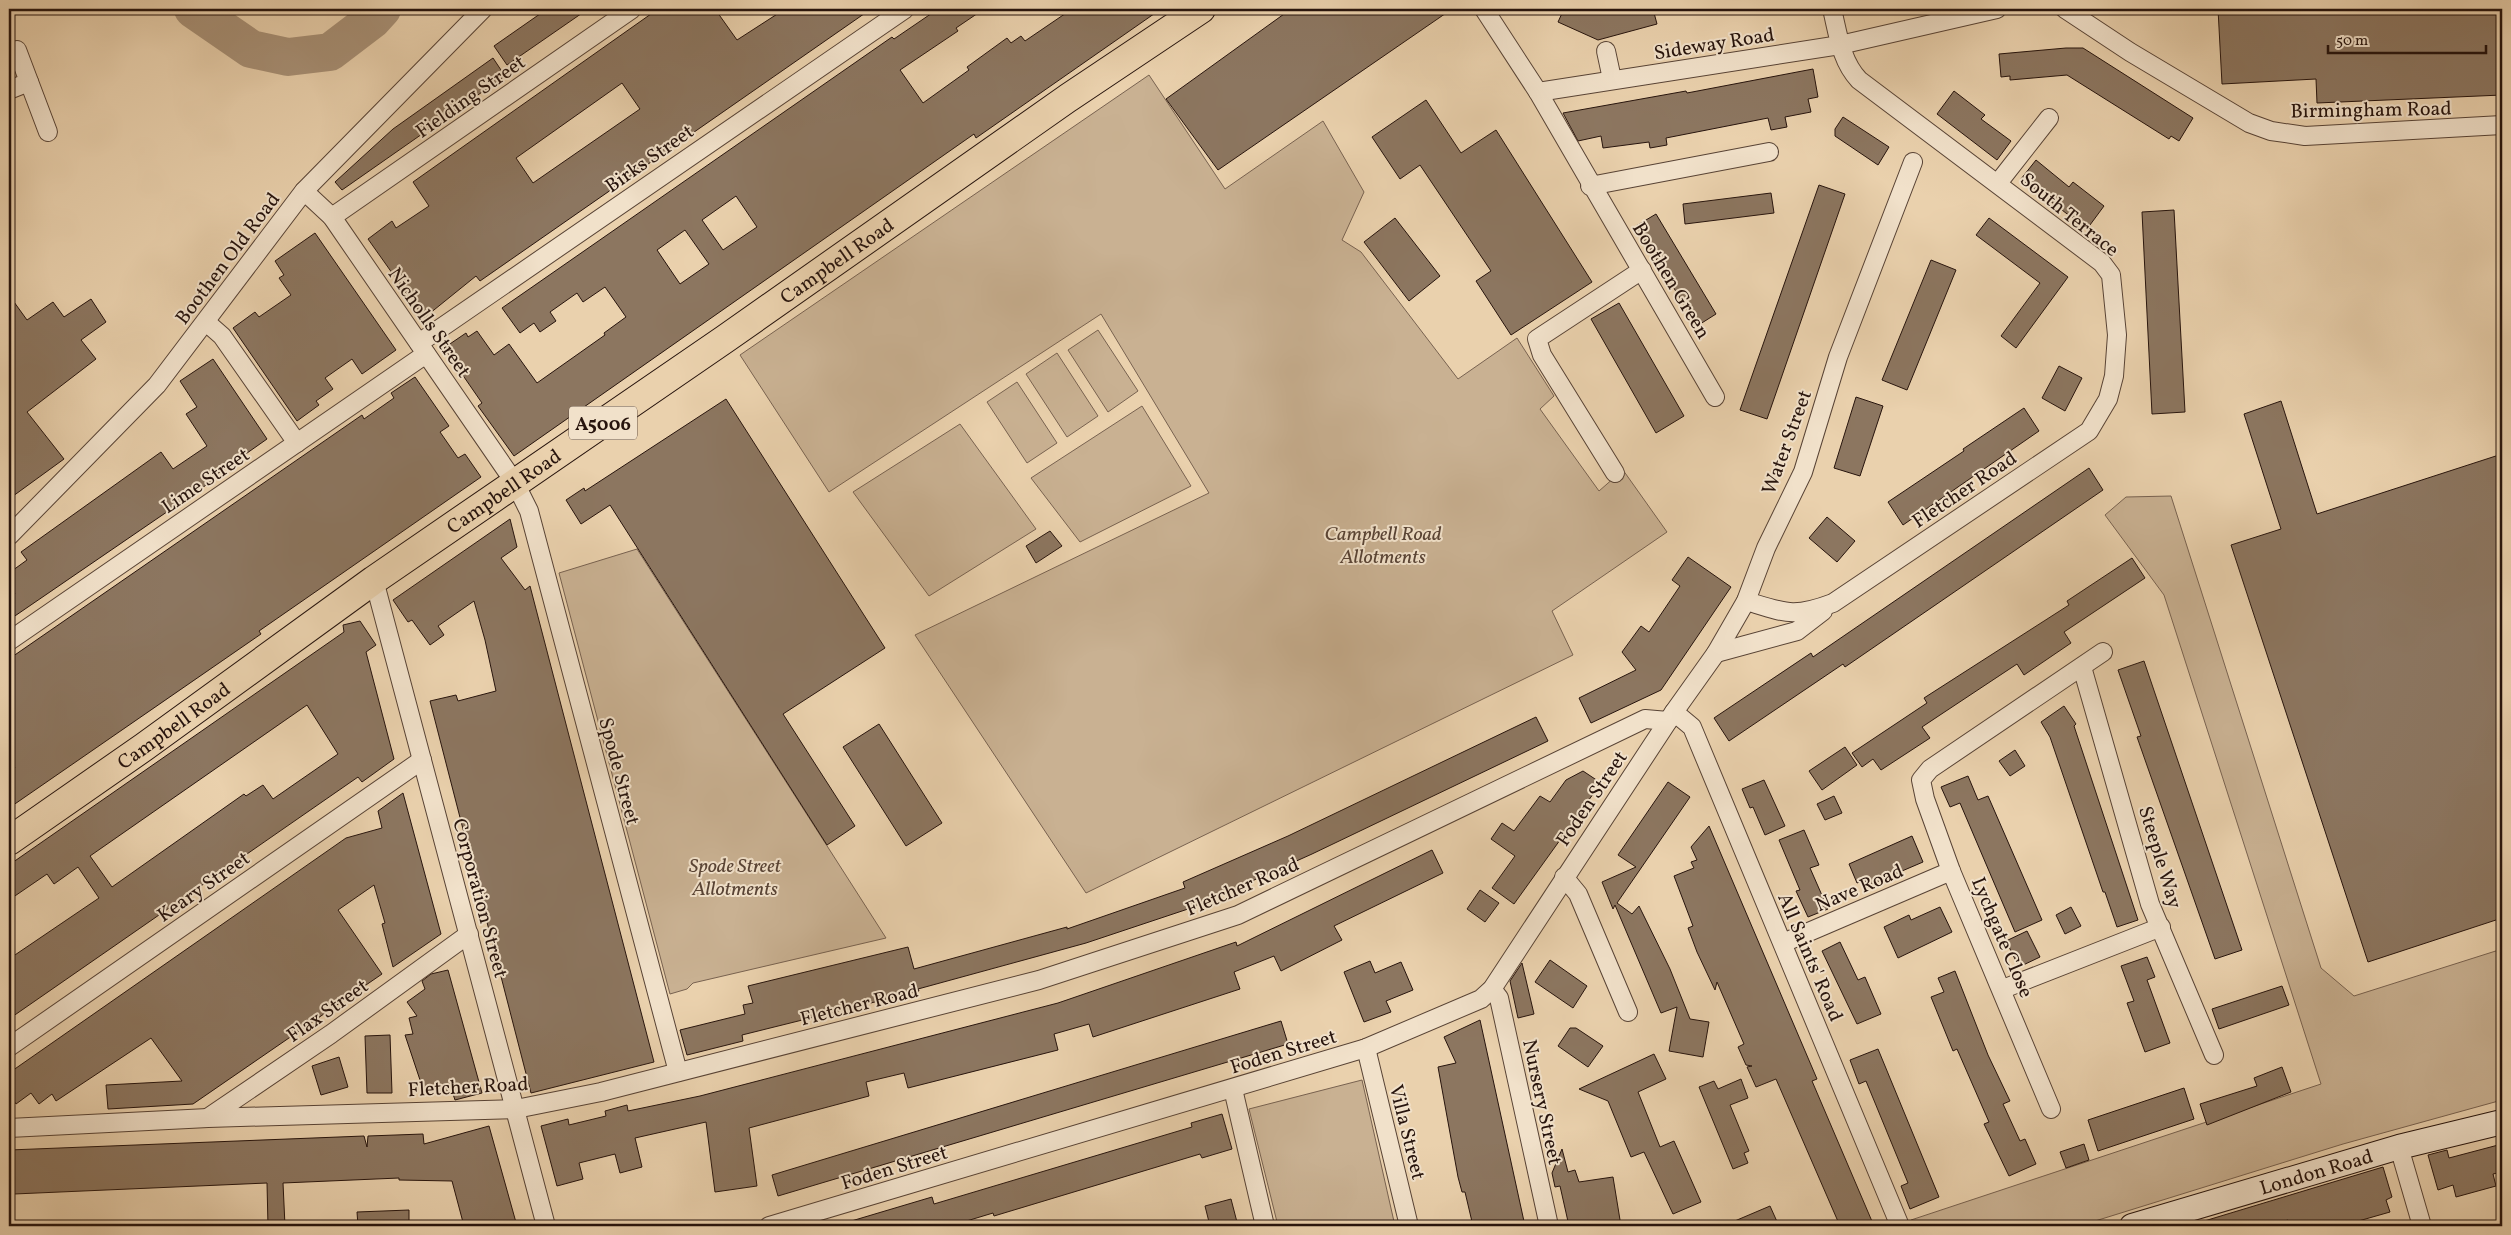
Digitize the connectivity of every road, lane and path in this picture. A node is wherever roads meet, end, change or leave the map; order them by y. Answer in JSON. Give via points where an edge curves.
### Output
{"nodes":[{"id":1,"x":483,"y":9,"type":"edge"},
{"id":2,"x":632,"y":9,"type":"edge"},
{"id":3,"x":905,"y":9,"type":"edge"},
{"id":4,"x":1201,"y":9,"type":"edge"},
{"id":5,"x":1484,"y":9,"type":"edge"},
{"id":6,"x":1832,"y":9,"type":"edge"},
{"id":7,"x":1997,"y":9,"type":"edge"},
{"id":8,"x":2065,"y":9,"type":"edge"},
{"id":9,"x":1840,"y":45,"type":"junction"},
{"id":10,"x":17,"y":50,"type":"dead end"},
{"id":11,"x":1606,"y":51,"type":"dead end"},
{"id":12,"x":1612,"y":80,"type":"junction"},
{"id":13,"x":29,"y":82,"type":"junction"},
{"id":14,"x":9,"y":90,"type":"edge"},
{"id":15,"x":1538,"y":92,"type":"junction"},
{"id":16,"x":2049,"y":118,"type":"dead end"},
{"id":17,"x":2502,"y":125,"type":"edge"},
{"id":18,"x":48,"y":132,"type":"dead end"},
{"id":19,"x":1769,"y":152,"type":"dead end"},
{"id":20,"x":1913,"y":162,"type":"dead end"},
{"id":21,"x":1998,"y":183,"type":"junction"},
{"id":22,"x":1590,"y":186,"type":"junction"},
{"id":23,"x":304,"y":191,"type":"junction"},
{"id":24,"x":332,"y":217,"type":"junction"},
{"id":25,"x":1642,"y":270,"type":"junction"},
{"id":26,"x":206,"y":322,"type":"junction"},
{"id":27,"x":422,"y":349,"type":"junction"},
{"id":28,"x":1715,"y":396,"type":"dead end"},
{"id":29,"x":2108,"y":399,"type":"joint"},
{"id":30,"x":297,"y":443,"type":"junction"},
{"id":31,"x":1614,"y":473,"type":"dead end"},
{"id":32,"x":515,"y":483,"type":"junction"},
{"id":33,"x":9,"y":536,"type":"edge"},
{"id":34,"x":374,"y":580,"type":"junction"},
{"id":35,"x":1746,"y":601,"type":"junction"},
{"id":36,"x":1833,"y":603,"type":"junction"},
{"id":37,"x":9,"y":641,"type":"edge"},
{"id":38,"x":2103,"y":652,"type":"dead end"},
{"id":39,"x":1716,"y":653,"type":"junction"},
{"id":40,"x":2082,"y":667,"type":"junction"},
{"id":41,"x":1671,"y":716,"type":"junction"},
{"id":42,"x":422,"y":760,"type":"junction"},
{"id":43,"x":9,"y":841,"type":"edge"},
{"id":44,"x":1951,"y":870,"type":"junction"},
{"id":45,"x":1564,"y":877,"type":"junction"},
{"id":46,"x":2161,"y":927,"type":"junction"},
{"id":47,"x":469,"y":934,"type":"junction"},
{"id":48,"x":1783,"y":943,"type":"junction"},
{"id":49,"x":1492,"y":989,"type":"junction"},
{"id":50,"x":2003,"y":989,"type":"junction"},
{"id":51,"x":1628,"y":1012,"type":"dead end"},
{"id":52,"x":9,"y":1047,"type":"edge"},
{"id":53,"x":1366,"y":1048,"type":"junction"},
{"id":54,"x":2214,"y":1055,"type":"dead end"},
{"id":55,"x":678,"y":1072,"type":"junction"},
{"id":56,"x":1233,"y":1089,"type":"junction"},
{"id":57,"x":516,"y":1109,"type":"junction"},
{"id":58,"x":2051,"y":1109,"type":"dead end"},
{"id":59,"x":208,"y":1118,"type":"junction"},
{"id":60,"x":2502,"y":1122,"type":"edge"},
{"id":61,"x":9,"y":1128,"type":"edge"},
{"id":62,"x":2399,"y":1146,"type":"junction"},
{"id":63,"x":2183,"y":1219,"type":"edge"},
{"id":64,"x":546,"y":1226,"type":"edge"},
{"id":65,"x":769,"y":1226,"type":"edge"},
{"id":66,"x":1265,"y":1226,"type":"edge"},
{"id":67,"x":1409,"y":1226,"type":"edge"},
{"id":68,"x":1549,"y":1226,"type":"edge"},
{"id":69,"x":1900,"y":1226,"type":"edge"},
{"id":70,"x":2132,"y":1226,"type":"edge"},
{"id":71,"x":2422,"y":1226,"type":"edge"}],
"edges":[{"from":1,"to":23,"type":"street","name":"Boothen Old Road"},
{"from":2,"to":24,"type":"street","name":"Fielding Street"},
{"from":3,"to":27,"type":"street","name":"Birks Street"},
{"from":4,"to":32,"type":"main road","name":"Campbell Road","number":"A5006"},
{"from":5,"to":15,"type":"street","name":"Boothen Green"},
{"from":6,"to":9,"type":"street","name":"South Terrace"},
{"from":7,"to":9,"type":"street","name":"Sideway Road"},
{"from":8,"to":17,"type":"street","name":"Birmingham Road","via":[[2249,123],[2271,131],[2305,136]]},
{"from":9,"to":12,"type":"street","name":"Sideway Road"},
{"from":9,"to":21,"type":"street","name":"South Terrace","via":[[1849,70],[1858,80]]},
{"from":10,"to":13,"type":"street"},
{"from":11,"to":12,"type":"street"},
{"from":12,"to":15,"type":"street","name":"Sideway Road"},
{"from":13,"to":14,"type":"street"},
{"from":13,"to":18,"type":"street"},
{"from":15,"to":22,"type":"street","name":"Boothen Green"},
{"from":16,"to":21,"type":"street","name":"South Terrace"},
{"from":19,"to":22,"type":"street"},
{"from":20,"to":35,"type":"street","name":"Water Street","via":[[1838,357],[1803,472],[1766,548]]},
{"from":21,"to":29,"type":"street","name":"South Terrace","via":[[2102,263],[2111,275],[2117,335],[2114,376]]},
{"from":22,"to":25,"type":"street","name":"Boothen Green"},
{"from":23,"to":24,"type":"street","name":"Nicholls Street"},
{"from":23,"to":26,"type":"street","name":"Boothen Old Road"},
{"from":24,"to":27,"type":"street","name":"Nicholls Street"},
{"from":25,"to":28,"type":"street","name":"Boothen Green"},
{"from":25,"to":31,"type":"street","via":[[1537,339],[1542,356]]},
{"from":26,"to":30,"type":"street","via":[[222,336]]},
{"from":26,"to":33,"type":"street","name":"Boothen Old Road","via":[[157,385]]},
{"from":27,"to":30,"type":"street","name":"Lime Street"},
{"from":27,"to":32,"type":"street","name":"Nicholls Street"},
{"from":29,"to":36,"type":"street","name":"Fletcher Road","via":[[2089,431]]},
{"from":30,"to":37,"type":"street","name":"Lime Street"},
{"from":32,"to":34,"type":"main road","name":"Campbell Road","number":"A5006"},
{"from":32,"to":55,"type":"street","name":"Spode Street","via":[[529,511]]},
{"from":34,"to":42,"type":"street","name":"Corporation Street"},
{"from":34,"to":43,"type":"main road","name":"Campbell Road","number":"A5006","via":[[144,748]]},
{"from":35,"to":36,"type":"street","name":"Fletcher Road","via":[[1785,613],[1808,612]]},
{"from":35,"to":39,"type":"street","name":"Water Street"},
{"from":36,"to":39,"type":"street","name":"Fletcher Road","via":[[1797,631]]},
{"from":38,"to":40,"type":"street"},
{"from":39,"to":41,"type":"street","name":"Water Street"},
{"from":40,"to":44,"type":"street","name":"Lychgate Close","via":[[1930,769],[1921,780]]},
{"from":40,"to":46,"type":"street","name":"Steeple Way","via":[[2150,904]]},
{"from":41,"to":45,"type":"street","name":"Foden Street"},
{"from":41,"to":48,"type":"street","name":"All Saints' Road","via":[[1692,727]]},
{"from":41,"to":55,"type":"street","name":"Fletcher Road","via":[[1645,719],[1238,915],[1039,980]]},
{"from":42,"to":47,"type":"street","name":"Corporation Street"},
{"from":42,"to":52,"type":"street","name":"Keary Street"},
{"from":44,"to":48,"type":"street","name":"Nave Road"},
{"from":44,"to":50,"type":"street","name":"Lychgate Close"},
{"from":45,"to":49,"type":"street","name":"Foden Street"},
{"from":45,"to":51,"type":"street","via":[[1578,894]]},
{"from":46,"to":50,"type":"street"},
{"from":46,"to":54,"type":"street","name":"Steeple Way"},
{"from":47,"to":57,"type":"street","name":"Corporation Street"},
{"from":47,"to":59,"type":"street","name":"Flax Street"},
{"from":48,"to":69,"type":"street","name":"All Saints' Road"},
{"from":49,"to":53,"type":"street","name":"Foden Street","via":[[1481,999]]},
{"from":49,"to":68,"type":"street","name":"Nursery Street","via":[[1499,998]]},
{"from":50,"to":58,"type":"street","name":"Lychgate Close"},
{"from":53,"to":56,"type":"street","name":"Foden Street"},
{"from":53,"to":67,"type":"street","name":"Villa Street"},
{"from":55,"to":57,"type":"street","name":"Fletcher Road","via":[[602,1092]]},
{"from":56,"to":65,"type":"street","name":"Foden Street"},
{"from":56,"to":66,"type":"street"},
{"from":57,"to":59,"type":"street","name":"Fletcher Road"},
{"from":57,"to":64,"type":"street","name":"Corporation Street"},
{"from":59,"to":61,"type":"street","name":"Fletcher Road"},
{"from":60,"to":62,"type":"main road","name":"London Road"},
{"from":62,"to":63,"type":"main road","name":"London Road"},
{"from":62,"to":71,"type":"street"},
{"from":63,"to":70,"type":"main road","name":"London Road"}]}
